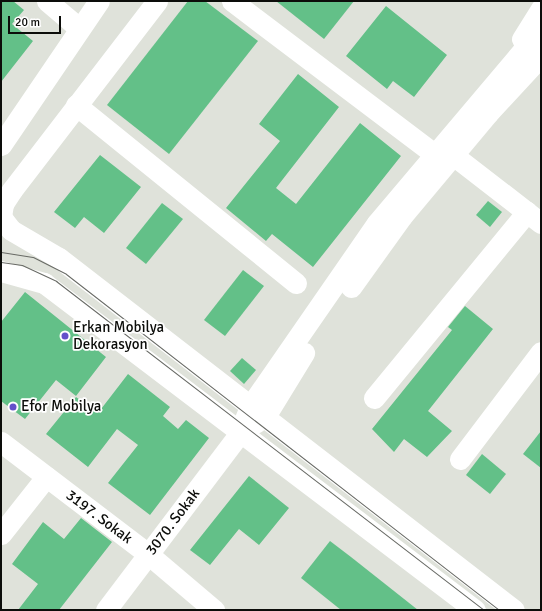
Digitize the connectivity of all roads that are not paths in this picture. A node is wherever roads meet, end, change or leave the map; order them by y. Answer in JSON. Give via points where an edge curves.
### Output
{"nodes":[{"id":1,"x":47,"y":1,"type":"edge"},
{"id":2,"x":99,"y":1,"type":"edge"},
{"id":3,"x":157,"y":1,"type":"edge"},
{"id":4,"x":232,"y":1,"type":"edge"},
{"id":5,"x":541,"y":9,"type":"edge"},
{"id":6,"x":79,"y":28,"type":"junction"},
{"id":7,"x":541,"y":29,"type":"edge"},
{"id":8,"x":541,"y":56,"type":"edge"},
{"id":9,"x":541,"y":78,"type":"edge"},
{"id":10,"x":493,"y":83,"type":"junction"},
{"id":11,"x":76,"y":105,"type":"junction"},
{"id":12,"x":488,"y":113,"type":"junction"},
{"id":13,"x":1,"y":145,"type":"edge"},
{"id":14,"x":443,"y":155,"type":"junction"},
{"id":15,"x":534,"y":217,"type":"edge"},
{"id":16,"x":1,"y":271,"type":"edge"},
{"id":17,"x":296,"y":283,"type":"dead end"},
{"id":18,"x":541,"y":352,"type":"edge"},
{"id":19,"x":374,"y":398,"type":"dead end"},
{"id":20,"x":259,"y":410,"type":"junction"},
{"id":21,"x":239,"y":434,"type":"junction"},
{"id":22,"x":1,"y":442,"type":"edge"},
{"id":23,"x":460,"y":459,"type":"dead end"},
{"id":24,"x":46,"y":477,"type":"junction"},
{"id":25,"x":1,"y":534,"type":"edge"},
{"id":26,"x":148,"y":554,"type":"junction"},
{"id":27,"x":106,"y":610,"type":"edge"},
{"id":28,"x":214,"y":610,"type":"edge"},
{"id":29,"x":475,"y":610,"type":"edge"},
{"id":30,"x":514,"y":610,"type":"edge"}],
"edges":[{"from":1,"to":6,"type":"street"},
{"from":2,"to":6,"type":"street"},
{"from":3,"to":11,"type":"street"},
{"from":4,"to":14,"type":"street"},
{"from":5,"to":10,"type":"street"},
{"from":6,"to":13,"type":"street"},
{"from":7,"to":10,"type":"street"},
{"from":8,"to":12,"type":"street"},
{"from":9,"to":12,"type":"street","via":[[522,96]]},
{"from":10,"to":14,"type":"street"},
{"from":11,"to":17,"type":"street"},
{"from":11,"to":20,"type":"street","via":[[12,190],[3,204],[1,217],[11,230],[59,258]]},
{"from":12,"to":14,"type":"street"},
{"from":14,"to":15,"type":"street"},
{"from":14,"to":20,"type":"street","name":"3070. Sokak","via":[[377,224]]},
{"from":15,"to":19,"type":"street"},
{"from":16,"to":21,"type":"street","via":[[44,283]]},
{"from":18,"to":23,"type":"street"},
{"from":20,"to":21,"type":"street","name":"3070. Sokak"},
{"from":20,"to":30,"type":"street"},
{"from":21,"to":26,"type":"street","name":"3070. Sokak"},
{"from":21,"to":29,"type":"street"},
{"from":22,"to":24,"type":"street","name":"3197. Sokak"},
{"from":24,"to":25,"type":"street"},
{"from":24,"to":26,"type":"street","name":"3197. Sokak"},
{"from":26,"to":27,"type":"street","name":"3070. Sokak"},
{"from":26,"to":28,"type":"street","name":"3197. Sokak"}]}
